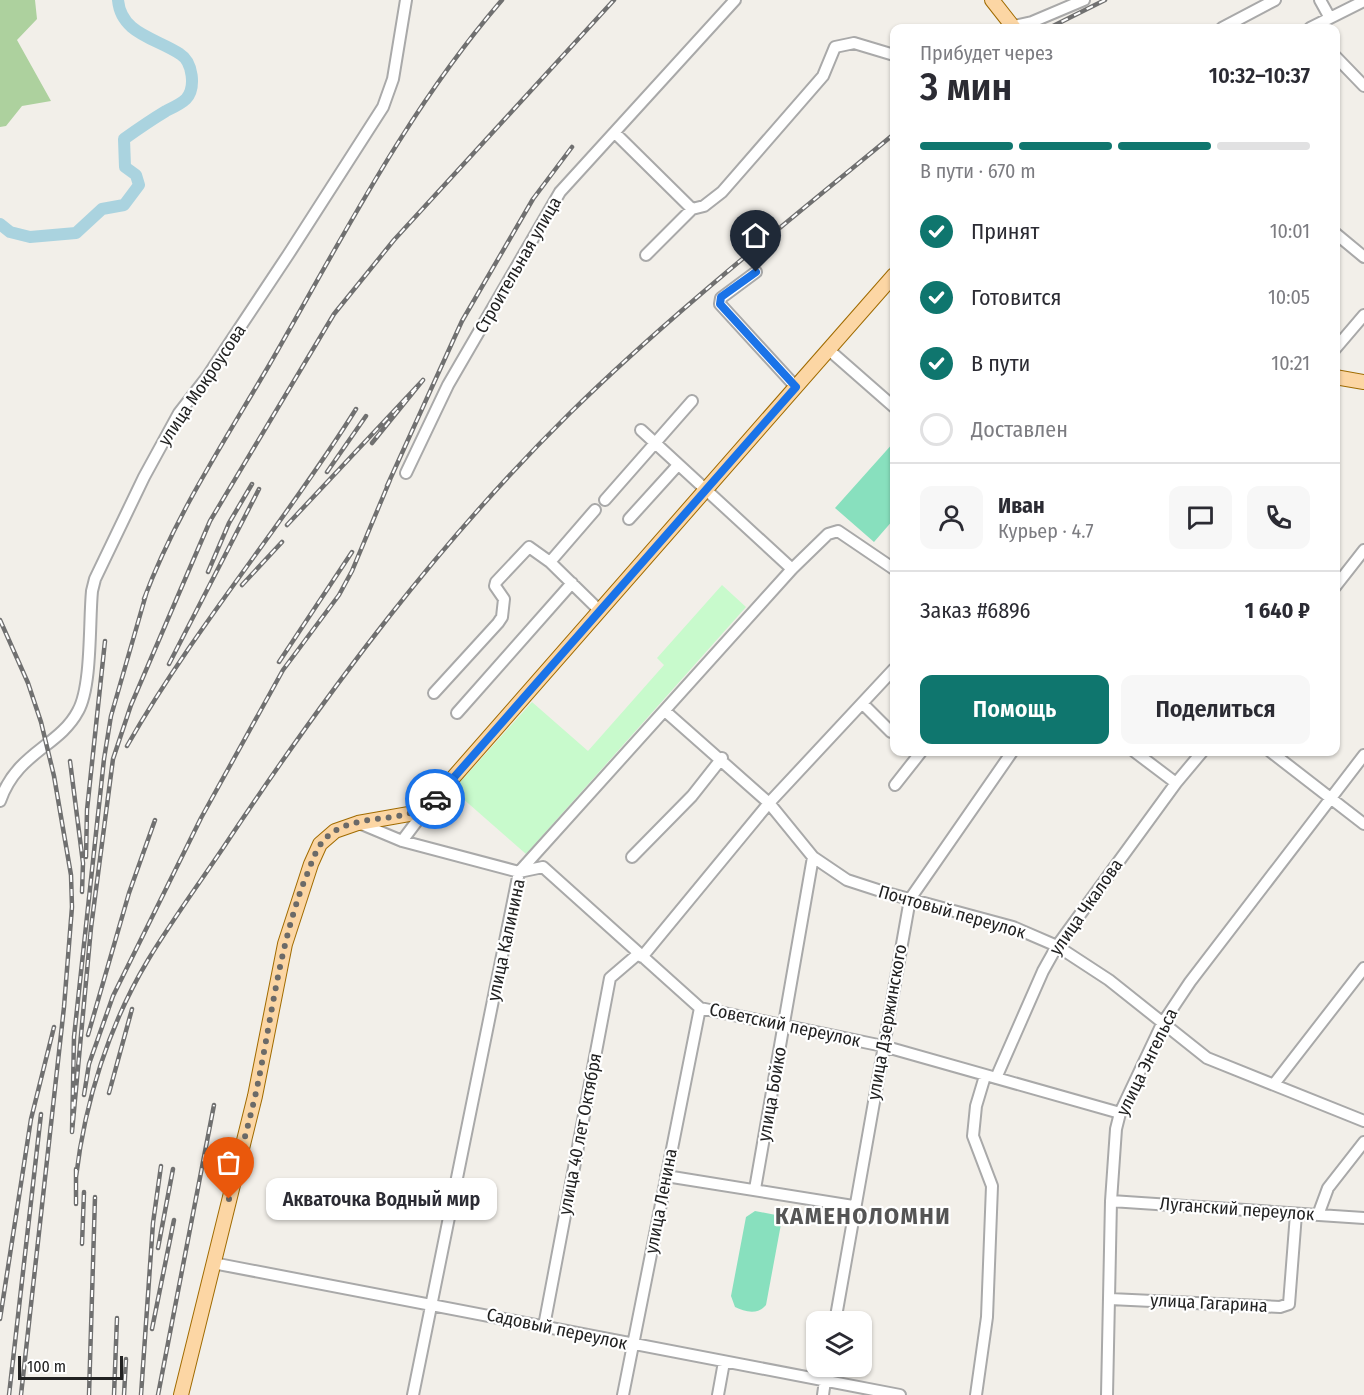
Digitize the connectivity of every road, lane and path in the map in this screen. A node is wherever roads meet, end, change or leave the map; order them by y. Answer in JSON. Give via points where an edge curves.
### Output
{"nodes":[{"id":1,"x":406,"y":0,"type":"edge"},
{"id":2,"x":735,"y":0,"type":"edge"},
{"id":3,"x":992,"y":0,"type":"edge"},
{"id":4,"x":1084,"y":0,"type":"edge"},
{"id":5,"x":1275,"y":0,"type":"edge"},
{"id":6,"x":1320,"y":0,"type":"edge"},
{"id":7,"x":1364,"y":1,"type":"edge"},
{"id":8,"x":1330,"y":18,"type":"junction"},
{"id":9,"x":1009,"y":24,"type":"edge"},
{"id":10,"x":1024,"y":24,"type":"edge"},
{"id":11,"x":1230,"y":24,"type":"edge"},
{"id":12,"x":1318,"y":24,"type":"edge"},
{"id":13,"x":890,"y":55,"type":"edge"},
{"id":14,"x":1340,"y":61,"type":"edge"},
{"id":15,"x":1364,"y":86,"type":"edge"},
{"id":16,"x":615,"y":133,"type":"junction"},
{"id":17,"x":692,"y":209,"type":"junction"},
{"id":18,"x":1340,"y":237,"type":"edge"},
{"id":19,"x":646,"y":255,"type":"dead end"},
{"id":20,"x":1364,"y":257,"type":"edge"},
{"id":21,"x":756,"y":272,"type":"dead end"},
{"id":22,"x":890,"y":280,"type":"edge"},
{"id":23,"x":1364,"y":315,"type":"edge"},
{"id":24,"x":1340,"y":342,"type":"edge"},
{"id":25,"x":829,"y":350,"type":"junction"},
{"id":26,"x":1340,"y":378,"type":"edge"},
{"id":27,"x":1364,"y":382,"type":"edge"},
{"id":28,"x":796,"y":387,"type":"junction"},
{"id":29,"x":692,"y":401,"type":"dead end"},
{"id":30,"x":890,"y":403,"type":"edge"},
{"id":31,"x":642,"y":430,"type":"dead end"},
{"id":32,"x":656,"y":443,"type":"junction"},
{"id":33,"x":678,"y":465,"type":"junction"},
{"id":34,"x":406,"y":473,"type":"dead end"},
{"id":35,"x":705,"y":490,"type":"junction"},
{"id":36,"x":605,"y":500,"type":"dead end"},
{"id":37,"x":595,"y":510,"type":"dead end"},
{"id":38,"x":629,"y":519,"type":"dead end"},
{"id":39,"x":1364,"y":550,"type":"edge"},
{"id":40,"x":550,"y":562,"type":"junction"},
{"id":41,"x":890,"y":566,"type":"edge"},
{"id":42,"x":792,"y":569,"type":"junction"},
{"id":43,"x":1340,"y":581,"type":"edge"},
{"id":44,"x":572,"y":583,"type":"junction"},
{"id":45,"x":600,"y":611,"type":"junction"},
{"id":46,"x":890,"y":673,"type":"edge"},
{"id":47,"x":434,"y":693,"type":"dead end"},
{"id":48,"x":862,"y":704,"type":"junction"},
{"id":49,"x":665,"y":711,"type":"junction"},
{"id":50,"x":457,"y":713,"type":"dead end"},
{"id":51,"x":890,"y":731,"type":"edge"},
{"id":52,"x":1364,"y":755,"type":"edge"},
{"id":53,"x":918,"y":756,"type":"edge"},
{"id":54,"x":1009,"y":756,"type":"edge"},
{"id":55,"x":1141,"y":756,"type":"edge"},
{"id":56,"x":1199,"y":756,"type":"edge"},
{"id":57,"x":1276,"y":756,"type":"edge"},
{"id":58,"x":722,"y":758,"type":"junction"},
{"id":59,"x":1176,"y":783,"type":"junction"},
{"id":60,"x":895,"y":785,"type":"dead end"},
{"id":61,"x":1330,"y":799,"type":"junction"},
{"id":62,"x":0,"y":801,"type":"edge"},
{"id":63,"x":769,"y":803,"type":"junction"},
{"id":64,"x":430,"y":804,"type":"junction"},
{"id":65,"x":358,"y":823,"type":"junction"},
{"id":66,"x":1364,"y":824,"type":"edge"},
{"id":67,"x":402,"y":841,"type":"junction"},
{"id":68,"x":813,"y":856,"type":"junction"},
{"id":69,"x":632,"y":857,"type":"dead end"},
{"id":70,"x":519,"y":872,"type":"junction"},
{"id":71,"x":910,"y":899,"type":"junction"},
{"id":72,"x":1057,"y":946,"type":"junction"},
{"id":73,"x":640,"y":956,"type":"junction"},
{"id":74,"x":1364,"y":968,"type":"edge"},
{"id":75,"x":700,"y":1008,"type":"junction"},
{"id":76,"x":1162,"y":1024,"type":"junction"},
{"id":77,"x":783,"y":1025,"type":"junction"},
{"id":78,"x":883,"y":1046,"type":"junction"},
{"id":79,"x":991,"y":1077,"type":"junction"},
{"id":80,"x":1274,"y":1083,"type":"junction"},
{"id":81,"x":1120,"y":1113,"type":"junction"},
{"id":82,"x":1364,"y":1121,"type":"edge"},
{"id":83,"x":1364,"y":1142,"type":"edge"},
{"id":84,"x":666,"y":1176,"type":"junction"},
{"id":85,"x":755,"y":1189,"type":"junction"},
{"id":86,"x":1111,"y":1201,"type":"junction"},
{"id":87,"x":854,"y":1206,"type":"junction"},
{"id":88,"x":1296,"y":1214,"type":"junction"},
{"id":89,"x":1318,"y":1215,"type":"junction"},
{"id":90,"x":1364,"y":1218,"type":"edge"},
{"id":91,"x":213,"y":1263,"type":"junction"},
{"id":92,"x":1110,"y":1299,"type":"junction"},
{"id":93,"x":432,"y":1304,"type":"junction"},
{"id":94,"x":837,"y":1311,"type":"edge"},
{"id":95,"x":544,"y":1326,"type":"junction"},
{"id":96,"x":633,"y":1344,"type":"junction"},
{"id":97,"x":724,"y":1362,"type":"junction"},
{"id":98,"x":825,"y":1377,"type":"edge"},
{"id":99,"x":825,"y":1380,"type":"junction"},
{"id":100,"x":181,"y":1395,"type":"edge"},
{"id":101,"x":413,"y":1395,"type":"edge"},
{"id":102,"x":623,"y":1395,"type":"edge"},
{"id":103,"x":718,"y":1395,"type":"edge"},
{"id":104,"x":823,"y":1395,"type":"edge"},
{"id":105,"x":900,"y":1395,"type":"edge"},
{"id":106,"x":976,"y":1395,"type":"edge"},
{"id":107,"x":1107,"y":1395,"type":"edge"}],
"edges":[{"from":1,"to":62,"type":"street","name":"улица Мокроусова","via":[[393,79],[383,107],[282,265],[179,413],[95,579],[86,683],[78,713],[27,758],[5,787]]},
{"from":2,"to":16,"type":"street","name":"Строительная улица"},
{"from":3,"to":9,"type":"main road"},
{"from":4,"to":10,"type":"street"},
{"from":5,"to":11,"type":"street"},
{"from":6,"to":8,"type":"street"},
{"from":7,"to":8,"type":"street"},
{"from":8,"to":12,"type":"street"},
{"from":13,"to":17,"type":"street","via":[[854,43],[835,47],[823,76],[722,192],[704,206]]},
{"from":14,"to":15,"type":"street"},
{"from":16,"to":17,"type":"street"},
{"from":16,"to":34,"type":"street","name":"Строительная улица","via":[[549,209],[448,385]]},
{"from":17,"to":19,"type":"street"},
{"from":18,"to":20,"type":"street"},
{"from":21,"to":28,"type":"street","via":[[721,297],[720,304]]},
{"from":22,"to":25,"type":"main road"},
{"from":23,"to":24,"type":"street"},
{"from":25,"to":28,"type":"main road"},
{"from":25,"to":30,"type":"street"},
{"from":26,"to":27,"type":"main road"},
{"from":28,"to":35,"type":"main road"},
{"from":29,"to":32,"type":"street"},
{"from":31,"to":32,"type":"street"},
{"from":32,"to":33,"type":"street"},
{"from":32,"to":36,"type":"street"},
{"from":33,"to":35,"type":"street"},
{"from":33,"to":38,"type":"street"},
{"from":35,"to":42,"type":"street"},
{"from":35,"to":45,"type":"main road"},
{"from":37,"to":40,"type":"street"},
{"from":39,"to":43,"type":"street"},
{"from":40,"to":44,"type":"street"},
{"from":40,"to":47,"type":"street","via":[[529,547],[496,582],[504,599],[502,617]]},
{"from":41,"to":42,"type":"street","name":"улица Калинина","via":[[838,531],[828,534]]},
{"from":42,"to":49,"type":"street","name":"улица Калинина"},
{"from":44,"to":45,"type":"street"},
{"from":44,"to":50,"type":"street"},
{"from":45,"to":64,"type":"main road"},
{"from":46,"to":48,"type":"street","name":"улица 40 лет Октября"},
{"from":48,"to":51,"type":"street"},
{"from":48,"to":63,"type":"street","name":"улица 40 лет Октября"},
{"from":49,"to":58,"type":"street","name":"Почтовый переулок"},
{"from":49,"to":70,"type":"street","name":"улица Калинина"},
{"from":52,"to":61,"type":"street","name":"улица Энгельса"},
{"from":53,"to":60,"type":"street"},
{"from":54,"to":71,"type":"street","name":"улица Дзержинского"},
{"from":55,"to":59,"type":"street"},
{"from":56,"to":59,"type":"street","name":"улица Чкалова"},
{"from":57,"to":61,"type":"street"},
{"from":58,"to":63,"type":"street","name":"Почтовый переулок"},
{"from":58,"to":69,"type":"street","via":[[692,796]]},
{"from":59,"to":72,"type":"street","name":"улица Чкалова"},
{"from":61,"to":66,"type":"street"},
{"from":61,"to":76,"type":"street","name":"улица Энгельса"},
{"from":63,"to":68,"type":"street","name":"Почтовый переулок"},
{"from":63,"to":73,"type":"street","name":"улица 40 лет Октября"},
{"from":64,"to":65,"type":"main road","via":[[409,814]]},
{"from":64,"to":67,"type":"street"},
{"from":65,"to":67,"type":"street","name":"Советский переулок"},
{"from":65,"to":91,"type":"main road","via":[[335,831],[320,844],[297,900],[255,1096]]},
{"from":67,"to":70,"type":"street","name":"Советский переулок"},
{"from":68,"to":71,"type":"street","name":"Почтовый переулок","via":[[847,880]]},
{"from":68,"to":77,"type":"street","name":"улица Бойко"},
{"from":70,"to":73,"type":"street","name":"Советский переулок","via":[[543,867]]},
{"from":70,"to":93,"type":"street","name":"улица Калинина"},
{"from":71,"to":72,"type":"street","name":"Почтовый переулок","via":[[1013,927]]},
{"from":71,"to":78,"type":"street","name":"улица Дзержинского"},
{"from":72,"to":76,"type":"street","name":"Почтовый переулок","via":[[1109,980]]},
{"from":72,"to":79,"type":"street","name":"улица Чкалова"},
{"from":73,"to":75,"type":"street","name":"Советский переулок"},
{"from":73,"to":95,"type":"street","name":"улица 40 лет Октября","via":[[610,978]]},
{"from":74,"to":80,"type":"street"},
{"from":75,"to":77,"type":"street","name":"Советский переулок"},
{"from":75,"to":84,"type":"street","name":"улица Ленина"},
{"from":76,"to":80,"type":"street","name":"Почтовый переулок","via":[[1207,1058]]},
{"from":76,"to":81,"type":"street","name":"улица Энгельса"},
{"from":77,"to":78,"type":"street","name":"Советский переулок"},
{"from":77,"to":85,"type":"street","name":"улица Бойко"},
{"from":78,"to":79,"type":"street","name":"Советский переулок"},
{"from":78,"to":87,"type":"street","name":"улица Дзержинского"},
{"from":79,"to":81,"type":"street","name":"Советский переулок"},
{"from":79,"to":106,"type":"street","name":"улица Чкалова","via":[[976,1106],[974,1136],[992,1186],[987,1317]]},
{"from":80,"to":82,"type":"street","name":"Почтовый переулок"},
{"from":81,"to":86,"type":"street","name":"улица Энгельса"},
{"from":83,"to":89,"type":"street","via":[[1328,1188]]},
{"from":84,"to":85,"type":"street"},
{"from":84,"to":96,"type":"street","name":"улица Ленина"},
{"from":85,"to":87,"type":"street"},
{"from":86,"to":88,"type":"street","name":"Луганский переулок"},
{"from":86,"to":92,"type":"street","name":"улица Энгельса"},
{"from":87,"to":94,"type":"street","name":"улица Дзержинского"},
{"from":88,"to":89,"type":"street","name":"Луганский переулок"},
{"from":88,"to":92,"type":"street","name":"улица Гагарина","via":[[1289,1304],[1280,1307]]},
{"from":89,"to":90,"type":"street","name":"Луганский переулок"},
{"from":91,"to":93,"type":"street","name":"Садовый переулок"},
{"from":91,"to":100,"type":"main road"},
{"from":92,"to":107,"type":"street","name":"улица Энгельса"},
{"from":93,"to":95,"type":"street","name":"Садовый переулок"},
{"from":93,"to":101,"type":"street","name":"улица Калинина"},
{"from":95,"to":96,"type":"street","name":"Садовый переулок"},
{"from":96,"to":97,"type":"street","name":"Садовый переулок"},
{"from":96,"to":102,"type":"street","name":"улица Ленина"},
{"from":97,"to":99,"type":"street","name":"Садовый переулок"},
{"from":97,"to":103,"type":"street"},
{"from":98,"to":99,"type":"street"},
{"from":99,"to":104,"type":"street"},
{"from":99,"to":105,"type":"street","name":"Садовый переулок"}]}
